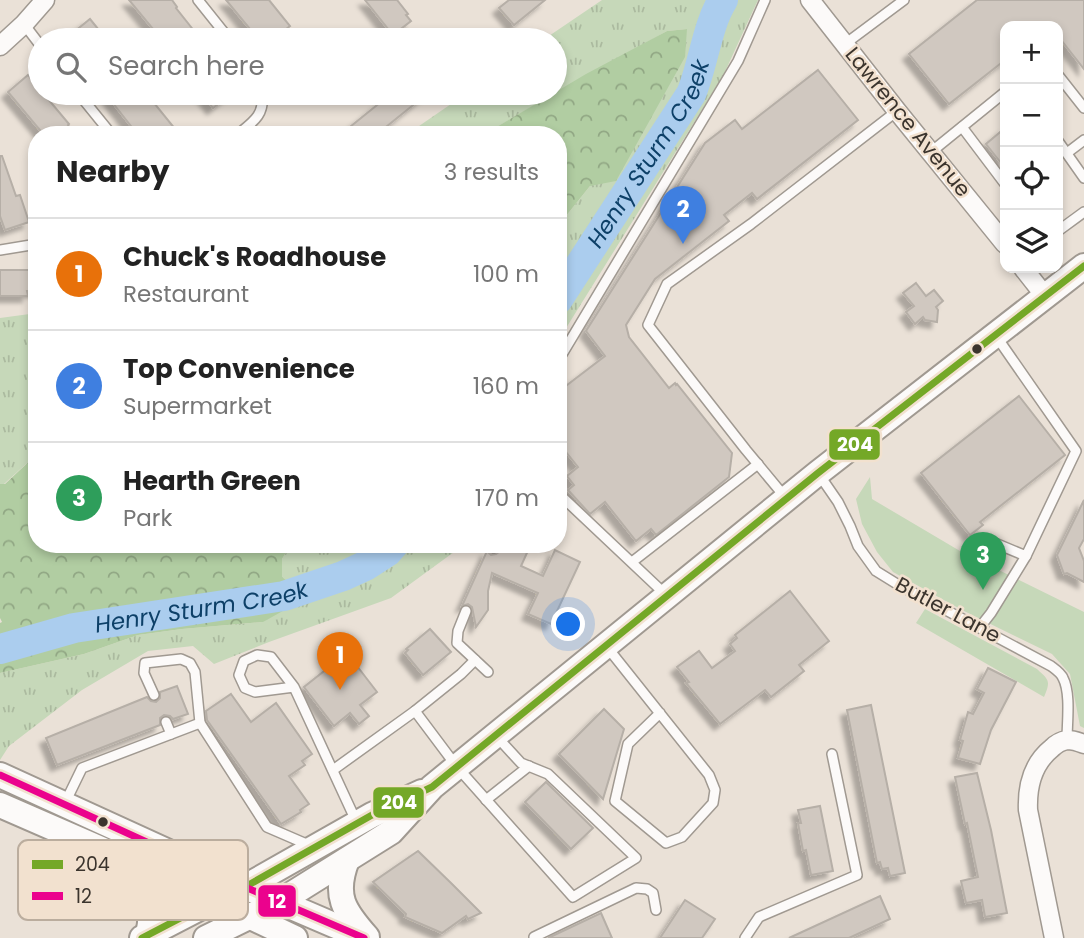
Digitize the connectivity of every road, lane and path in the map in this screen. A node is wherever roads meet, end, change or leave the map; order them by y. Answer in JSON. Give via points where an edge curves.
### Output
{"nodes":[{"id":1,"x":45,"y":0,"type":"edge"},
{"id":2,"x":198,"y":0,"type":"edge"},
{"id":3,"x":765,"y":0,"type":"edge"},
{"id":4,"x":810,"y":0,"type":"edge"},
{"id":5,"x":904,"y":0,"type":"edge"},
{"id":6,"x":24,"y":24,"type":"junction"},
{"id":7,"x":220,"y":28,"type":"edge"},
{"id":8,"x":28,"y":29,"type":"edge"},
{"id":9,"x":845,"y":44,"type":"junction"},
{"id":10,"x":0,"y":46,"type":"edge"},
{"id":11,"x":1063,"y":81,"type":"edge"},
{"id":12,"x":1000,"y":96,"type":"edge"},
{"id":13,"x":87,"y":105,"type":"edge"},
{"id":14,"x":261,"y":105,"type":"edge"},
{"id":15,"x":1084,"y":108,"type":"edge"},
{"id":16,"x":897,"y":111,"type":"junction"},
{"id":17,"x":104,"y":126,"type":"edge"},
{"id":18,"x":248,"y":126,"type":"edge"},
{"id":19,"x":962,"y":127,"type":"junction"},
{"id":20,"x":1084,"y":140,"type":"edge"},
{"id":21,"x":1062,"y":147,"type":"edge"},
{"id":22,"x":930,"y":152,"type":"junction"},
{"id":23,"x":1067,"y":153,"type":"junction"},
{"id":24,"x":1000,"y":177,"type":"edge"},
{"id":25,"x":1084,"y":178,"type":"edge"},
{"id":26,"x":1084,"y":212,"type":"edge"},
{"id":27,"x":1063,"y":227,"type":"edge"},
{"id":28,"x":1000,"y":238,"type":"edge"},
{"id":29,"x":28,"y":245,"type":"edge"},
{"id":30,"x":0,"y":250,"type":"edge"},
{"id":31,"x":1084,"y":266,"type":"edge"},
{"id":32,"x":1027,"y":273,"type":"edge"},
{"id":33,"x":1045,"y":296,"type":"junction"},
{"id":34,"x":995,"y":335,"type":"junction"},
{"id":35,"x":567,"y":346,"type":"edge"},
{"id":36,"x":758,"y":464,"type":"junction"},
{"id":37,"x":818,"y":473,"type":"junction"},
{"id":38,"x":786,"y":499,"type":"junction"},
{"id":39,"x":567,"y":501,"type":"edge"},
{"id":40,"x":990,"y":541,"type":"dead end"},
{"id":41,"x":1026,"y":556,"type":"junction"},
{"id":42,"x":632,"y":562,"type":"junction"},
{"id":43,"x":667,"y":596,"type":"junction"},
{"id":44,"x":466,"y":611,"type":"dead end"},
{"id":45,"x":980,"y":627,"type":"junction"},
{"id":46,"x":606,"y":646,"type":"junction"},
{"id":47,"x":475,"y":660,"type":"junction"},
{"id":48,"x":488,"y":672,"type":"dead end"},
{"id":49,"x":295,"y":687,"type":"junction"},
{"id":50,"x":153,"y":695,"type":"dead end"},
{"id":51,"x":415,"y":710,"type":"junction"},
{"id":52,"x":660,"y":713,"type":"junction"},
{"id":53,"x":166,"y":722,"type":"dead end"},
{"id":54,"x":200,"y":723,"type":"junction"},
{"id":55,"x":171,"y":734,"type":"junction"},
{"id":56,"x":496,"y":736,"type":"junction"},
{"id":57,"x":1076,"y":742,"type":"edge"},
{"id":58,"x":832,"y":754,"type":"dead end"},
{"id":59,"x":529,"y":766,"type":"junction"},
{"id":60,"x":457,"y":767,"type":"junction"},
{"id":61,"x":332,"y":769,"type":"junction"},
{"id":62,"x":0,"y":775,"type":"edge"},
{"id":63,"x":432,"y":787,"type":"junction"},
{"id":64,"x":486,"y":800,"type":"junction"},
{"id":65,"x":64,"y":804,"type":"junction"},
{"id":66,"x":0,"y":805,"type":"edge"},
{"id":67,"x":357,"y":823,"type":"junction"},
{"id":68,"x":78,"y":840,"type":"edge"},
{"id":69,"x":143,"y":840,"type":"edge"},
{"id":70,"x":315,"y":848,"type":"junction"},
{"id":71,"x":347,"y":860,"type":"junction"},
{"id":72,"x":248,"y":885,"type":"edge"},
{"id":73,"x":248,"y":888,"type":"edge"},
{"id":74,"x":279,"y":902,"type":"junction"},
{"id":75,"x":656,"y":910,"type":"dead end"},
{"id":76,"x":248,"y":916,"type":"joint"},
{"id":77,"x":176,"y":920,"type":"edge"},
{"id":78,"x":240,"y":920,"type":"edge"},
{"id":79,"x":145,"y":936,"type":"edge"},
{"id":80,"x":534,"y":937,"type":"edge"},
{"id":81,"x":206,"y":938,"type":"edge"},
{"id":82,"x":295,"y":938,"type":"edge"},
{"id":83,"x":365,"y":938,"type":"edge"},
{"id":84,"x":745,"y":938,"type":"edge"},
{"id":85,"x":1054,"y":938,"type":"edge"}],
"edges":[{"from":1,"to":6,"type":"street"},
{"from":2,"to":7,"type":"lane"},
{"from":3,"to":35,"type":"lane","via":[[738,61]]},
{"from":4,"to":9,"type":"street","name":"Lawrence Avenue"},
{"from":5,"to":9,"type":"lane"},
{"from":6,"to":8,"type":"lane"},
{"from":6,"to":10,"type":"street"},
{"from":9,"to":16,"type":"street","name":"Lawrence Avenue"},
{"from":11,"to":15,"type":"lane"},
{"from":12,"to":19,"type":"lane"},
{"from":13,"to":17,"type":"lane"},
{"from":14,"to":18,"type":"lane","via":[[258,118]]},
{"from":16,"to":22,"type":"street","name":"Lawrence Avenue"},
{"from":16,"to":36,"type":"lane","via":[[667,284],[648,325]]},
{"from":19,"to":22,"type":"lane"},
{"from":19,"to":24,"type":"lane"},
{"from":20,"to":23,"type":"lane"},
{"from":21,"to":23,"type":"lane"},
{"from":22,"to":28,"type":"street","name":"Lawrence Avenue"},
{"from":23,"to":25,"type":"lane"},
{"from":26,"to":27,"type":"lane"},
{"from":29,"to":30,"type":"lane"},
{"from":31,"to":33,"type":"main road"},
{"from":32,"to":33,"type":"street"},
{"from":33,"to":34,"type":"main road"},
{"from":34,"to":37,"type":"main road"},
{"from":34,"to":41,"type":"lane","via":[[1076,451]]},
{"from":36,"to":38,"type":"lane"},
{"from":36,"to":42,"type":"lane"},
{"from":37,"to":38,"type":"main road"},
{"from":37,"to":45,"type":"lane","name":"Butler Lane","via":[[876,571]]},
{"from":38,"to":43,"type":"main road"},
{"from":39,"to":42,"type":"lane"},
{"from":40,"to":41,"type":"lane"},
{"from":41,"to":45,"type":"lane"},
{"from":42,"to":43,"type":"lane"},
{"from":43,"to":46,"type":"main road"},
{"from":44,"to":47,"type":"lane","via":[[457,643]]},
{"from":45,"to":57,"type":"lane","name":"Butler Lane","via":[[1051,666],[1063,678]]},
{"from":46,"to":52,"type":"lane"},
{"from":46,"to":56,"type":"main road"},
{"from":47,"to":48,"type":"lane"},
{"from":47,"to":51,"type":"lane"},
{"from":49,"to":49,"type":"lane","via":[[271,657],[257,655],[244,661],[239,675],[245,688],[255,692]]},
{"from":49,"to":61,"type":"lane"},
{"from":50,"to":54,"type":"lane","via":[[145,663],[181,659],[190,663]]},
{"from":51,"to":60,"type":"lane"},
{"from":51,"to":61,"type":"lane"},
{"from":52,"to":52,"type":"lane","via":[[628,744],[615,802],[666,843],[682,837],[713,803],[715,790],[709,775]]},
{"from":53,"to":55,"type":"lane"},
{"from":54,"to":55,"type":"lane"},
{"from":54,"to":70,"type":"lane","via":[[268,827]]},
{"from":55,"to":65,"type":"lane","via":[[82,768]]},
{"from":56,"to":59,"type":"lane"},
{"from":56,"to":60,"type":"main road"},
{"from":57,"to":85,"type":"street","via":[[1059,743],[1047,752],[1031,777],[1027,795]]},
{"from":58,"to":84,"type":"lane","via":[[857,875],[759,917]]},
{"from":59,"to":64,"type":"lane"},
{"from":59,"to":64,"type":"lane","via":[[548,774],[636,858],[573,897]]},
{"from":60,"to":63,"type":"main road"},
{"from":60,"to":64,"type":"lane"},
{"from":61,"to":67,"type":"lane"},
{"from":62,"to":65,"type":"main road"},
{"from":63,"to":67,"type":"main road"},
{"from":63,"to":71,"type":"main road","via":[[391,832]]},
{"from":65,"to":69,"type":"main road"},
{"from":66,"to":68,"type":"main road"},
{"from":67,"to":70,"type":"main road"},
{"from":70,"to":72,"type":"main road"},
{"from":71,"to":74,"type":"main road"},
{"from":71,"to":83,"type":"main road","via":[[340,886],[342,899]]},
{"from":73,"to":74,"type":"main road"},
{"from":74,"to":76,"type":"main road"},
{"from":74,"to":83,"type":"main road"},
{"from":75,"to":80,"type":"lane","via":[[653,893],[636,888]]},
{"from":76,"to":82,"type":"main road"},
{"from":77,"to":79,"type":"main road"},
{"from":78,"to":81,"type":"main road"}]}
